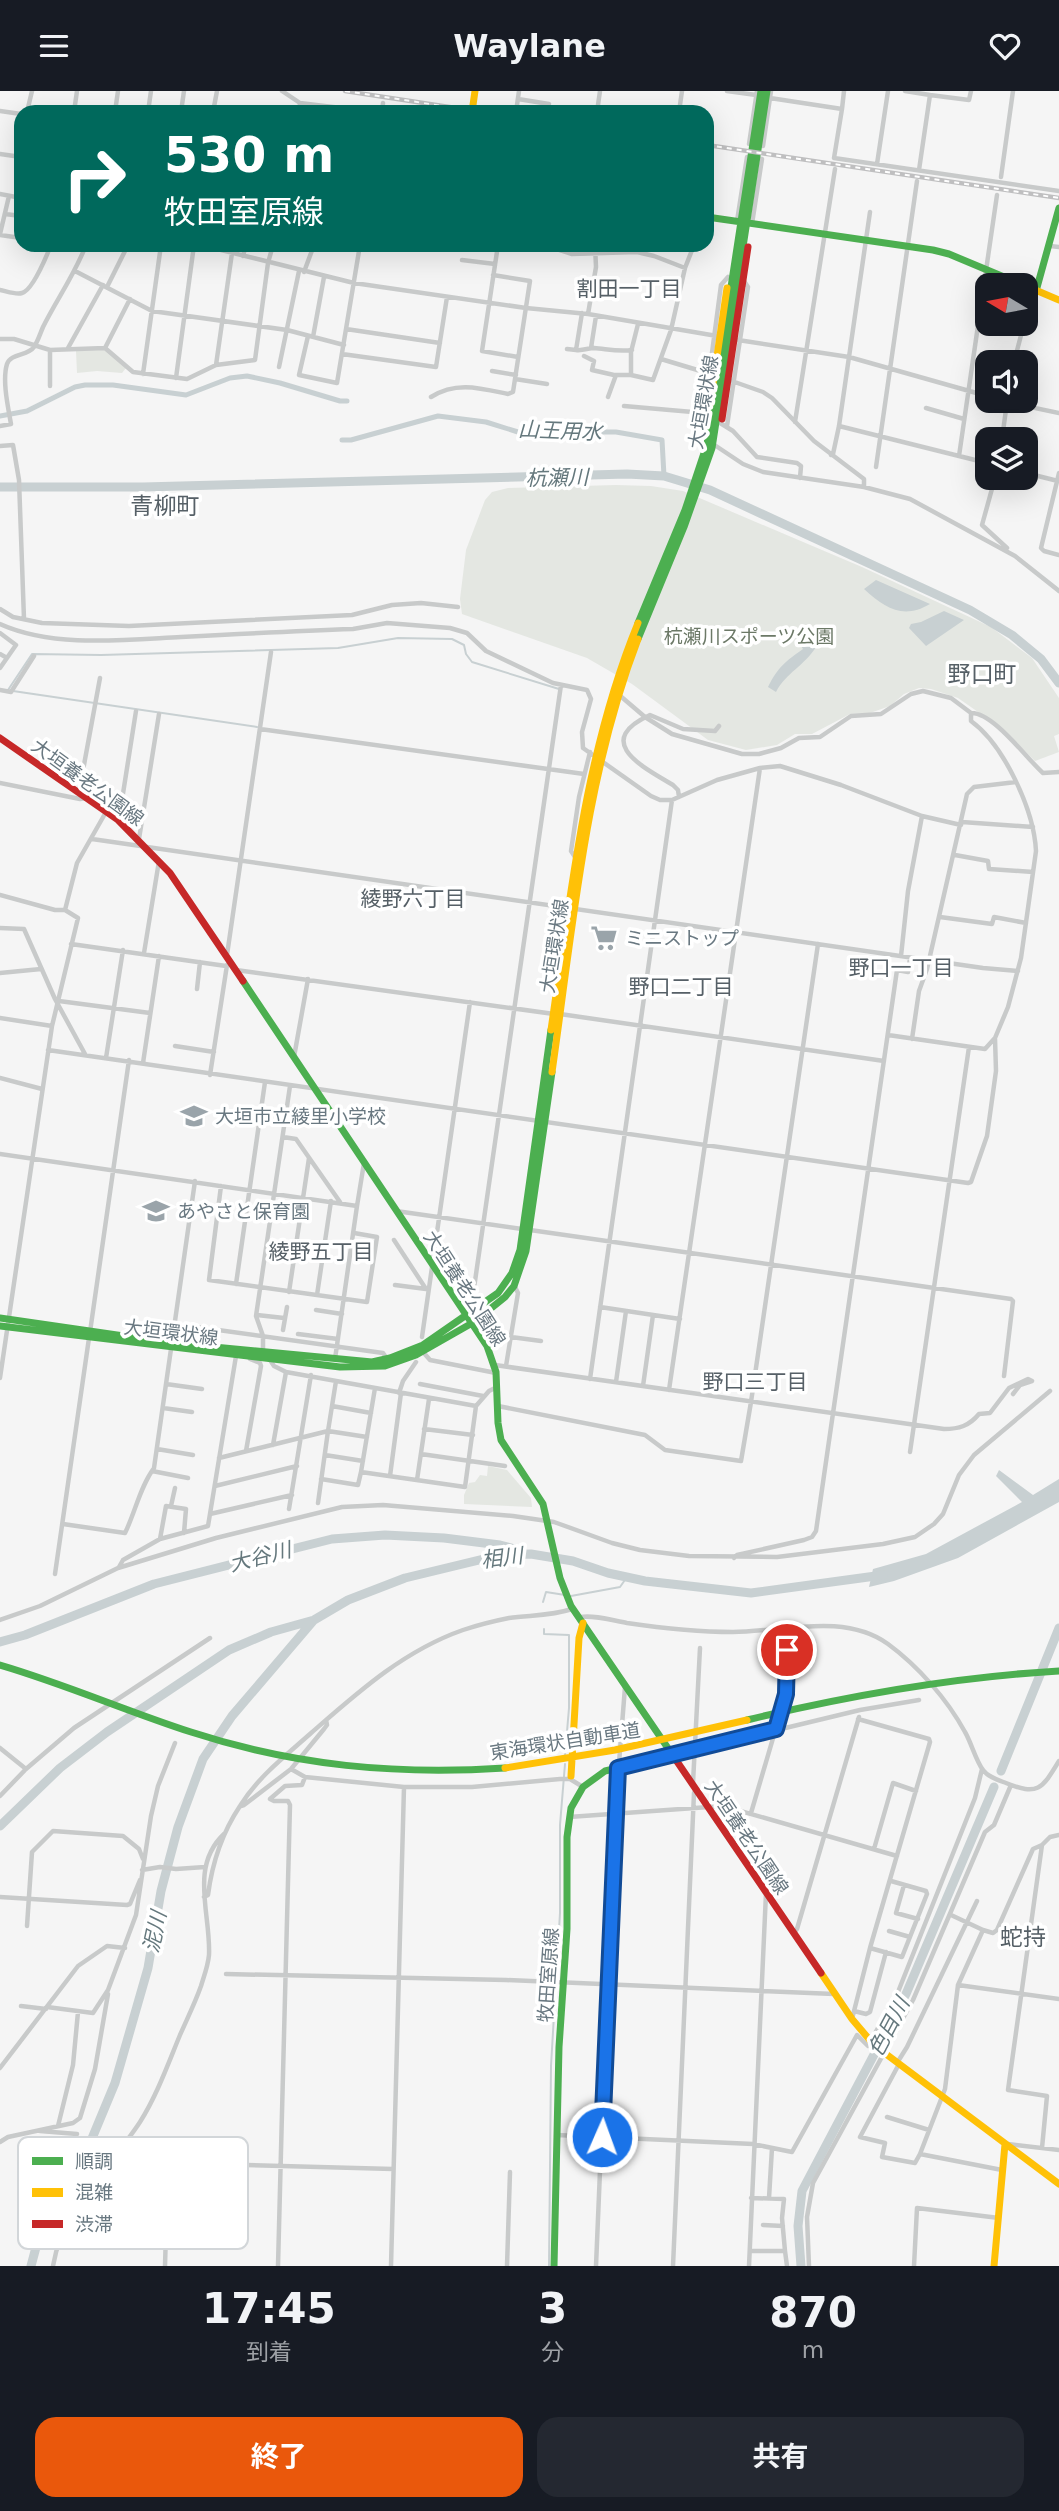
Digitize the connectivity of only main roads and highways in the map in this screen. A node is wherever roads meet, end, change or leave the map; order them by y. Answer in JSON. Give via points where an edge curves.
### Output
{"nodes":[{"id":1,"x":758,"y":92,"type":"edge"},
{"id":2,"x":770,"y":93,"type":"edge"},
{"id":3,"x":1059,"y":208,"type":"edge"},
{"id":4,"x":714,"y":218,"type":"edge"},
{"id":5,"x":737,"y":221,"type":"junction"},
{"id":6,"x":752,"y":224,"type":"junction"},
{"id":7,"x":993,"y":273,"type":"edge"},
{"id":8,"x":1038,"y":284,"type":"edge"},
{"id":9,"x":1038,"y":292,"type":"edge"},
{"id":10,"x":1059,"y":300,"type":"edge"},
{"id":11,"x":717,"y":425,"type":"junction"},
{"id":12,"x":1,"y":742,"type":"edge"},
{"id":13,"x":586,"y":817,"type":"junction"},
{"id":14,"x":572,"y":910,"type":"junction"},
{"id":15,"x":526,"y":1229,"type":"junction"},
{"id":16,"x":467,"y":1314,"type":"junction"},
{"id":17,"x":4,"y":1322,"type":"edge"},
{"id":18,"x":472,"y":1322,"type":"junction"},
{"id":19,"x":172,"y":1346,"type":"junction"},
{"id":20,"x":265,"y":1356,"type":"junction"},
{"id":21,"x":581,"y":1620,"type":"junction"},
{"id":22,"x":0,"y":1665,"type":"edge"},
{"id":23,"x":1059,"y":1671,"type":"edge"},
{"id":24,"x":673,"y":1755,"type":"junction"},
{"id":25,"x":569,"y":1777,"type":"road end"},
{"id":26,"x":1005,"y":2144,"type":"junction"},
{"id":27,"x":1059,"y":2185,"type":"edge"},
{"id":28,"x":554,"y":2266,"type":"edge"},
{"id":29,"x":994,"y":2266,"type":"edge"}],
"edges":[{"from":1,"to":11,"type":"main road","name":"大垣環状線"},
{"from":2,"to":11,"type":"main road","name":"大垣環状線"},
{"from":3,"to":8,"type":"main road"},
{"from":4,"to":5,"type":"main road"},
{"from":5,"to":6,"type":"main road"},
{"from":5,"to":11,"type":"main road","via":[[716,338]]},
{"from":6,"to":7,"type":"main road","via":[[949,254]]},
{"from":6,"to":11,"type":"main road","via":[[738,341]]},
{"from":9,"to":10,"type":"main road"},
{"from":11,"to":13,"type":"main road","name":"大垣環状線","via":[[700,490],[618,690],[602,739]]},
{"from":12,"to":16,"type":"main road","name":"大垣養老公園線","via":[[107,811],[159,860]]},
{"from":13,"to":14,"type":"main road","name":"大垣環状線"},
{"from":13,"to":14,"type":"main road","name":"大垣環状線","via":[[576,857]]},
{"from":14,"to":15,"type":"main road","name":"大垣環状線"},
{"from":15,"to":16,"type":"main road","name":"大垣環状線","via":[[508,1282]]},
{"from":15,"to":18,"type":"main road","name":"大垣環状線","via":[[522,1269],[514,1285]]},
{"from":16,"to":18,"type":"main road","name":"大垣養老公園線"},
{"from":16,"to":20,"type":"main road","name":"大垣環状線","via":[[422,1345],[388,1360]]},
{"from":17,"to":19,"type":"main road","name":"大垣環状線"},
{"from":18,"to":20,"type":"main road","name":"大垣環状線","via":[[423,1352],[372,1368]]},
{"from":18,"to":21,"type":"main road","name":"大垣養老公園線","via":[[492,1354],[500,1440],[543,1504],[560,1578]]},
{"from":19,"to":20,"type":"main road","name":"大垣環状線"},
{"from":19,"to":20,"type":"main road","name":"大垣環状線"},
{"from":21,"to":24,"type":"main road","name":"大垣養老公園線"},
{"from":21,"to":25,"type":"main road"},
{"from":22,"to":23,"type":"main road","name":"東海環状自動車道","via":[[258,1751],[352,1767],[430,1772],[497,1770],[562,1761],[865,1693]]},
{"from":24,"to":26,"type":"main road","name":"大垣養老公園線","via":[[873,2044]]},
{"from":24,"to":28,"type":"main road","name":"牧田室原線","via":[[604,1772],[583,1787],[569,1817]]},
{"from":26,"to":27,"type":"main road","name":"大垣養老公園線"},
{"from":26,"to":29,"type":"main road"}]}
